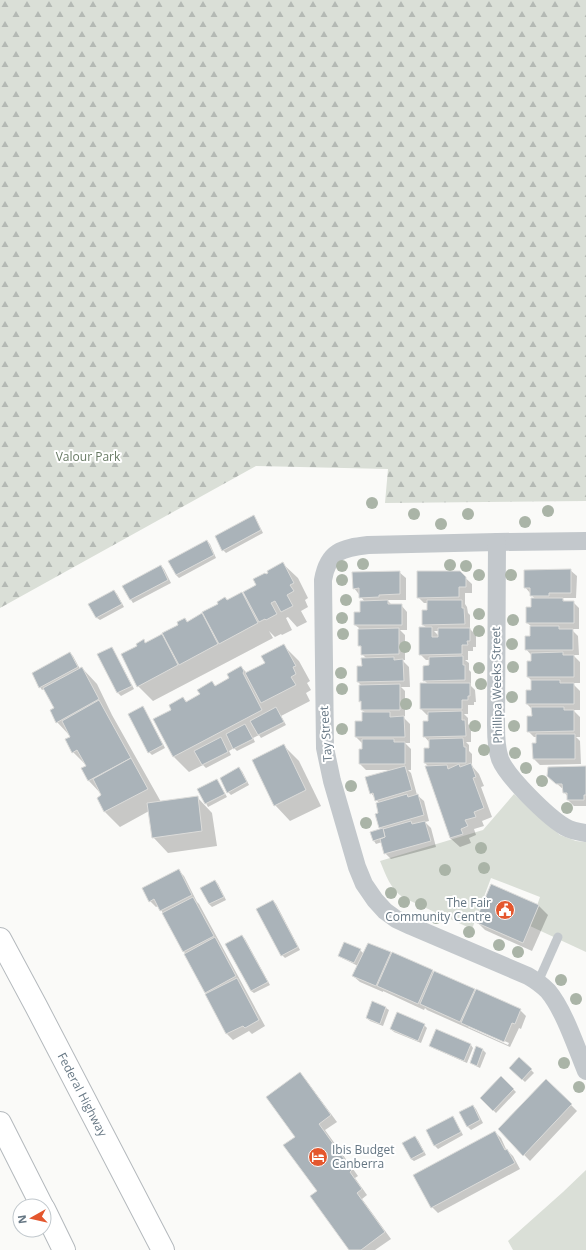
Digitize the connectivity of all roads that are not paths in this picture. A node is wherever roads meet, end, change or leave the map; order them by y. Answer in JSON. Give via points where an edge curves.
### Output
{"nodes":[{"id":1,"x":586,"y":541,"type":"edge"},
{"id":2,"x":497,"y":542,"type":"junction"},
{"id":3,"x":586,"y":833,"type":"edge"},
{"id":4,"x":558,"y":937,"type":"dead end"},
{"id":5,"x":0,"y":939,"type":"edge"},
{"id":6,"x":538,"y":982,"type":"junction"},
{"id":7,"x":586,"y":1071,"type":"edge"},
{"id":8,"x":0,"y":1123,"type":"edge"},
{"id":9,"x":38,"y":1198,"type":"edge"},
{"id":10,"x":52,"y":1225,"type":"edge"},
{"id":11,"x":64,"y":1250,"type":"edge"},
{"id":12,"x":163,"y":1250,"type":"edge"}],
"edges":[{"from":1,"to":2,"type":"street","name":"Tay Street"},
{"from":2,"to":3,"type":"street","name":"Phillipa Weeks Street","via":[[496,725],[500,758],[509,774],[548,814],[567,828]]},
{"from":2,"to":6,"type":"street","name":"Tay Street","via":[[368,545],[350,547],[332,558],[323,580],[325,748],[357,867],[364,884],[385,911],[411,926]]},
{"from":4,"to":6,"type":"lane"},
{"from":5,"to":12,"type":"highway","name":"Federal Highway"},
{"from":6,"to":7,"type":"street","name":"Tay Street","via":[[556,1002]]},
{"from":8,"to":9,"type":"highway"},
{"from":10,"to":11,"type":"highway"}]}
